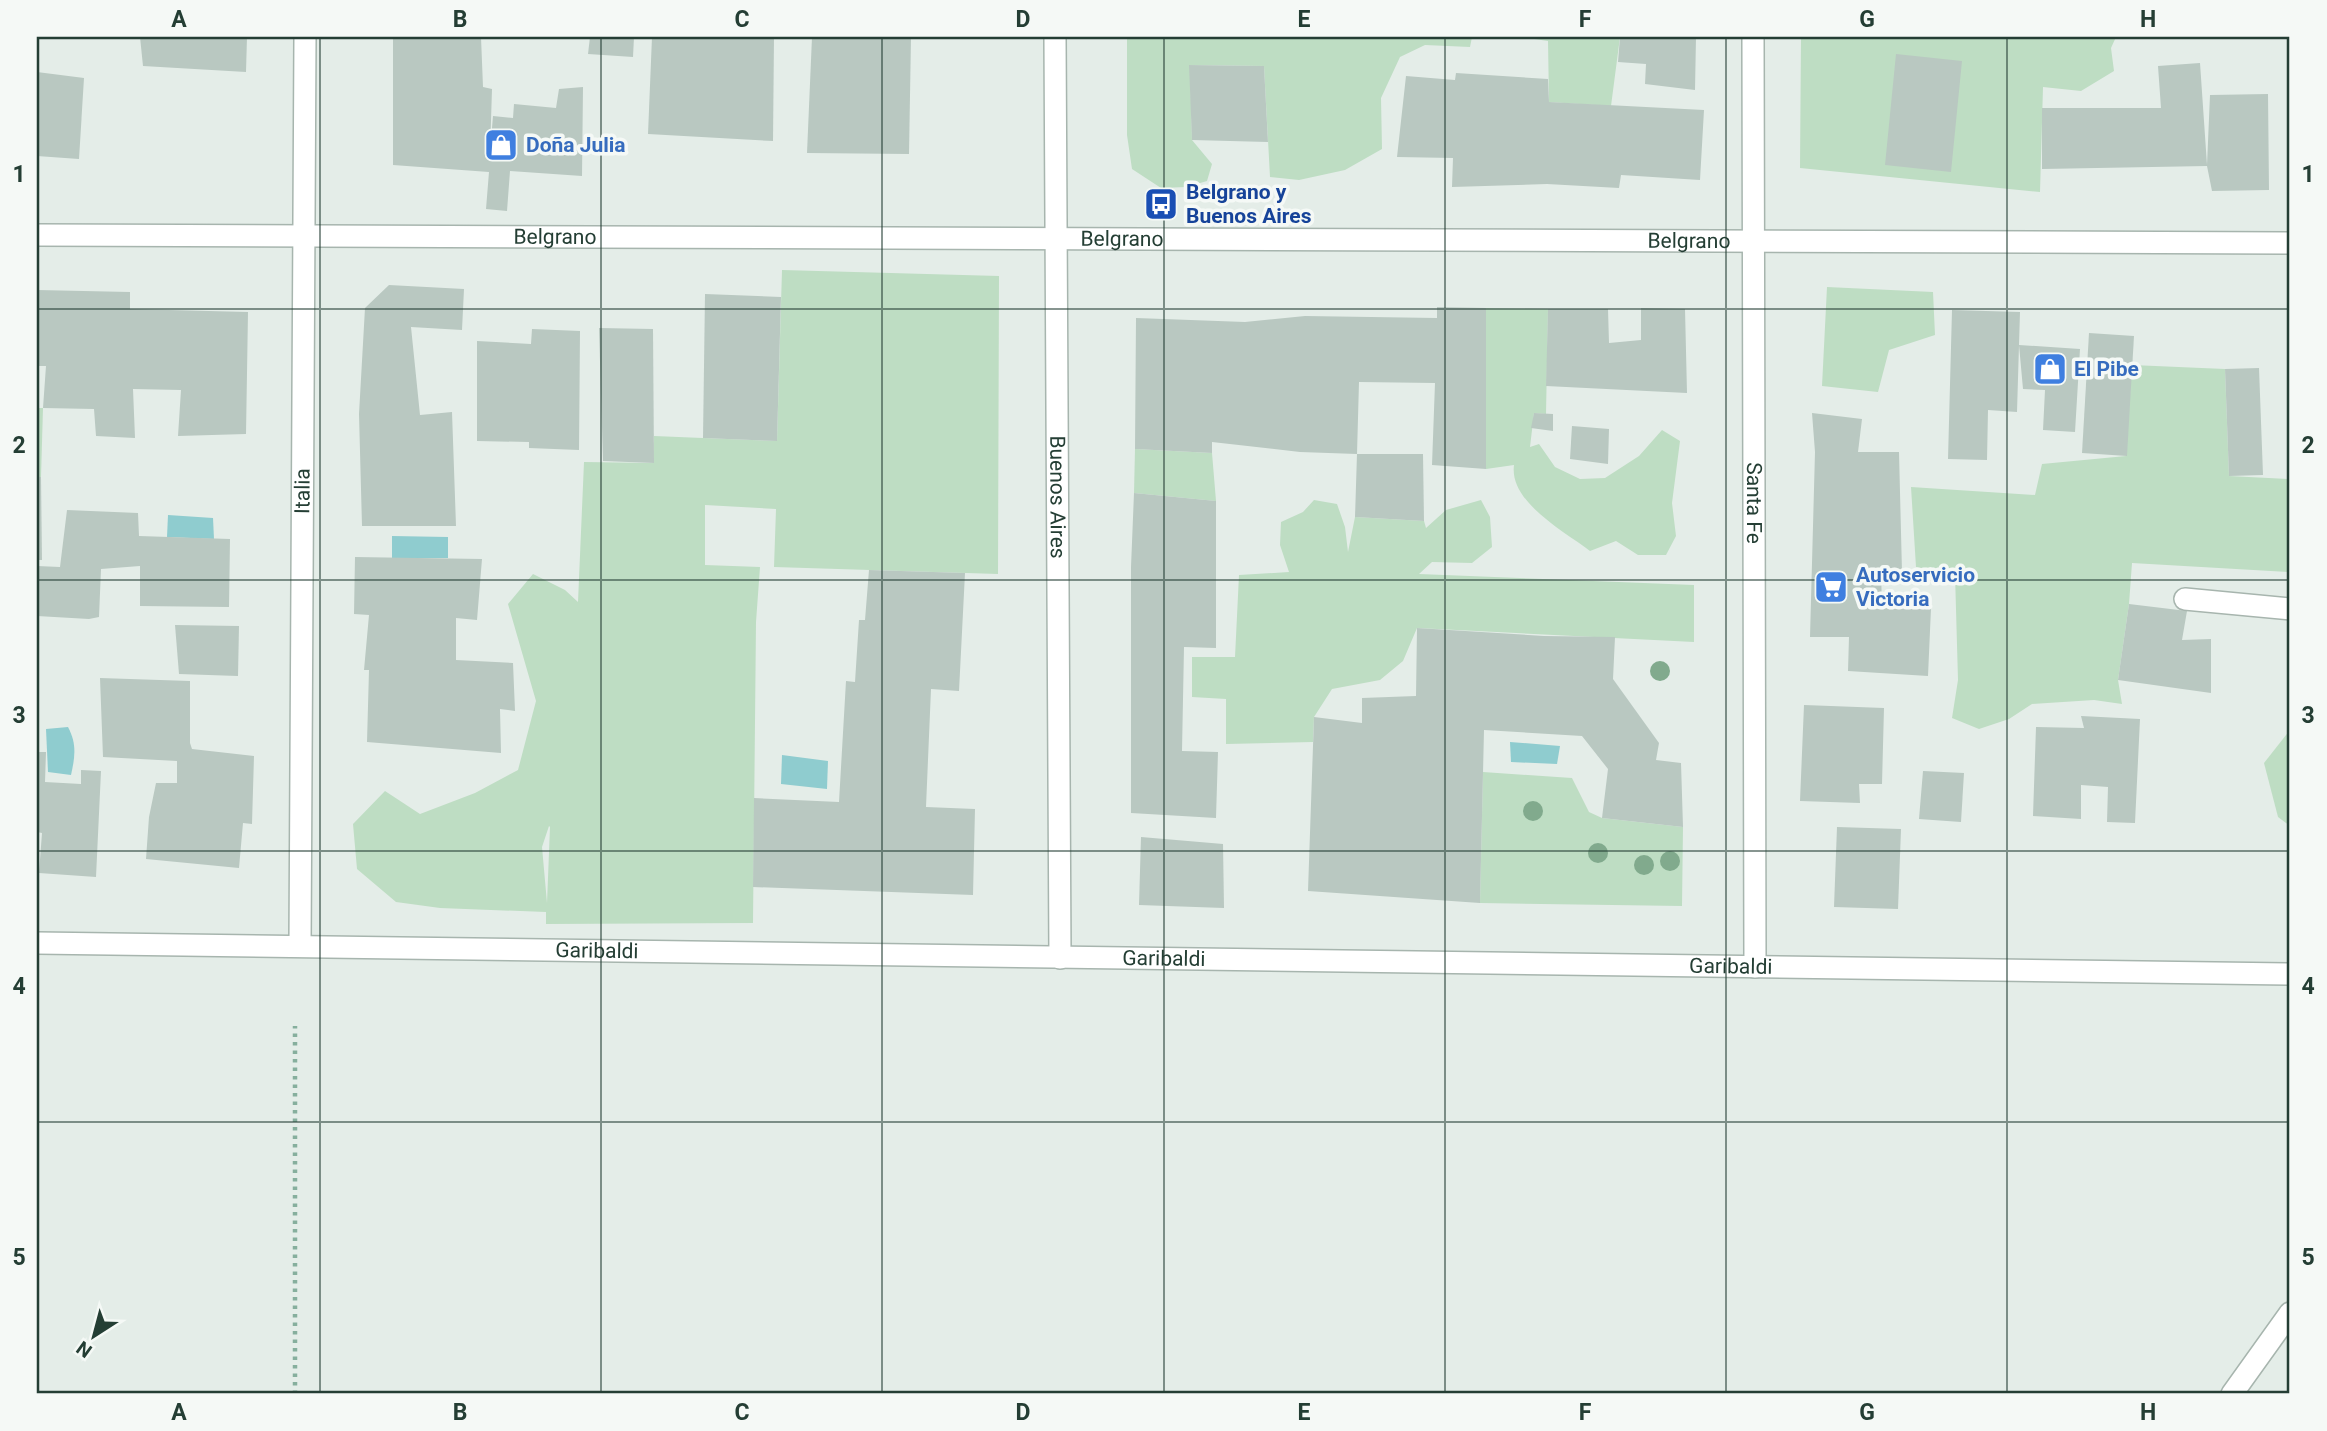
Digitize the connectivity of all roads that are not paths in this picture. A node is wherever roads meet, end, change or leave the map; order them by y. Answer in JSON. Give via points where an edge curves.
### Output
{"nodes":[{"id":1,"x":305,"y":37,"type":"edge"},
{"id":2,"x":1055,"y":37,"type":"edge"},
{"id":3,"x":1753,"y":37,"type":"edge"},
{"id":4,"x":37,"y":235,"type":"edge"},
{"id":5,"x":304,"y":236,"type":"junction"},
{"id":6,"x":1056,"y":239,"type":"junction"},
{"id":7,"x":1754,"y":241,"type":"junction"},
{"id":8,"x":2290,"y":243,"type":"edge"},
{"id":9,"x":2185,"y":599,"type":"dead end"},
{"id":10,"x":2290,"y":609,"type":"edge"},
{"id":11,"x":37,"y":943,"type":"edge"},
{"id":12,"x":300,"y":947,"type":"junction"},
{"id":13,"x":1060,"y":957,"type":"junction"},
{"id":14,"x":1755,"y":967,"type":"junction"},
{"id":15,"x":2290,"y":974,"type":"edge"},
{"id":16,"x":2290,"y":1313,"type":"edge"},
{"id":17,"x":2232,"y":1394,"type":"edge"}],
"edges":[{"from":1,"to":5,"type":"street","name":"Italia"},
{"from":2,"to":6,"type":"street","name":"Buenos Aires"},
{"from":3,"to":7,"type":"street","name":"Santa Fe"},
{"from":4,"to":5,"type":"street","name":"Belgrano"},
{"from":5,"to":6,"type":"street","name":"Belgrano"},
{"from":5,"to":12,"type":"street","name":"Italia"},
{"from":6,"to":7,"type":"street","name":"Belgrano"},
{"from":6,"to":13,"type":"street","name":"Buenos Aires"},
{"from":7,"to":8,"type":"street","name":"Belgrano"},
{"from":7,"to":14,"type":"street","name":"Santa Fe"},
{"from":9,"to":10,"type":"street"},
{"from":11,"to":12,"type":"street","name":"Garibaldi"},
{"from":12,"to":13,"type":"street","name":"Garibaldi"},
{"from":13,"to":14,"type":"street","name":"Garibaldi"},
{"from":14,"to":15,"type":"street","name":"Garibaldi"},
{"from":16,"to":17,"type":"street"}]}
